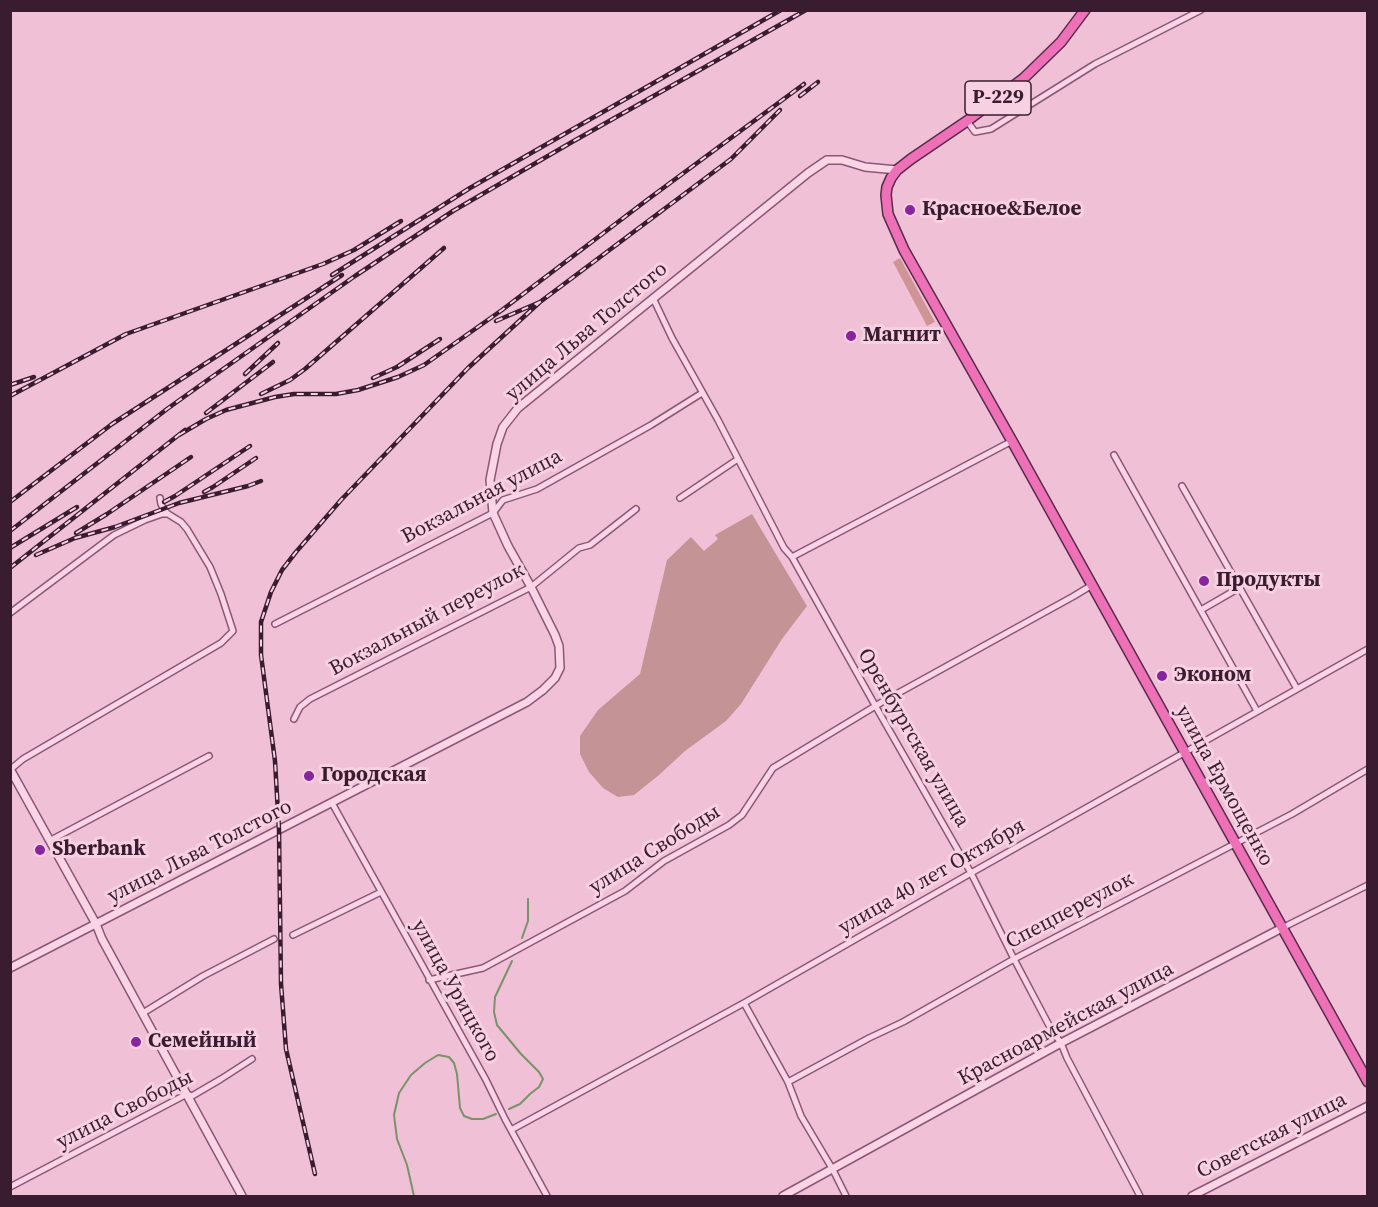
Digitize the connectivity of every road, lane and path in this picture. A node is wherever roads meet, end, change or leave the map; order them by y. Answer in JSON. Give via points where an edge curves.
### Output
{"nodes":[{"id":1,"x":1085,"y":10,"type":"edge"},
{"id":2,"x":1202,"y":10,"type":"edge"},
{"id":3,"x":967,"y":122,"type":"junction"},
{"id":4,"x":897,"y":170,"type":"junction"},
{"id":5,"x":653,"y":298,"type":"junction"},
{"id":6,"x":702,"y":393,"type":"junction"},
{"id":7,"x":1012,"y":441,"type":"junction"},
{"id":8,"x":1114,"y":455,"type":"dead end"},
{"id":9,"x":738,"y":459,"type":"junction"},
{"id":10,"x":1182,"y":486,"type":"dead end"},
{"id":11,"x":160,"y":498,"type":"dead end"},
{"id":12,"x":680,"y":498,"type":"dead end"},
{"id":13,"x":636,"y":509,"type":"dead end"},
{"id":14,"x":493,"y":513,"type":"junction"},
{"id":15,"x":168,"y":514,"type":"junction"},
{"id":16,"x":792,"y":557,"type":"junction"},
{"id":17,"x":1092,"y":585,"type":"junction"},
{"id":18,"x":531,"y":587,"type":"junction"},
{"id":19,"x":1239,"y":588,"type":"junction"},
{"id":20,"x":1201,"y":610,"type":"junction"},
{"id":21,"x":10,"y":614,"type":"edge"},
{"id":22,"x":274,"y":624,"type":"dead end"},
{"id":23,"x":1368,"y":649,"type":"edge"},
{"id":24,"x":1297,"y":689,"type":"junction"},
{"id":25,"x":876,"y":707,"type":"junction"},
{"id":26,"x":1257,"y":711,"type":"junction"},
{"id":27,"x":294,"y":719,"type":"dead end"},
{"id":28,"x":1185,"y":753,"type":"junction"},
{"id":29,"x":209,"y":756,"type":"dead end"},
{"id":30,"x":11,"y":769,"type":"edge"},
{"id":31,"x":1368,"y":770,"type":"edge"},
{"id":32,"x":332,"y":803,"type":"junction"},
{"id":33,"x":51,"y":840,"type":"junction"},
{"id":34,"x":1235,"y":843,"type":"junction"},
{"id":35,"x":971,"y":873,"type":"junction"},
{"id":36,"x":1368,"y":885,"type":"edge"},
{"id":37,"x":381,"y":892,"type":"junction"},
{"id":38,"x":96,"y":924,"type":"junction"},
{"id":39,"x":1282,"y":928,"type":"junction"},
{"id":40,"x":293,"y":935,"type":"dead end"},
{"id":41,"x":274,"y":939,"type":"dead end"},
{"id":42,"x":1014,"y":959,"type":"junction"},
{"id":43,"x":10,"y":968,"type":"edge"},
{"id":44,"x":429,"y":980,"type":"junction"},
{"id":45,"x":744,"y":1004,"type":"junction"},
{"id":46,"x":143,"y":1012,"type":"junction"},
{"id":47,"x":1061,"y":1043,"type":"junction"},
{"id":48,"x":252,"y":1059,"type":"dead end"},
{"id":49,"x":788,"y":1082,"type":"junction"},
{"id":50,"x":1368,"y":1082,"type":"edge"},
{"id":51,"x":187,"y":1094,"type":"junction"},
{"id":52,"x":1368,"y":1106,"type":"edge"},
{"id":53,"x":512,"y":1130,"type":"junction"},
{"id":54,"x":833,"y":1170,"type":"junction"},
{"id":55,"x":10,"y":1187,"type":"edge"},
{"id":56,"x":242,"y":1197,"type":"edge"},
{"id":57,"x":547,"y":1197,"type":"edge"},
{"id":58,"x":783,"y":1197,"type":"edge"},
{"id":59,"x":846,"y":1197,"type":"edge"},
{"id":60,"x":1140,"y":1197,"type":"edge"},
{"id":61,"x":1192,"y":1197,"type":"edge"}],
"edges":[{"from":1,"to":3,"type":"highway","number":"Р-229","via":[[1061,42],[1024,78]]},
{"from":2,"to":3,"type":"street","via":[[1095,64],[991,129],[975,132]]},
{"from":3,"to":4,"type":"highway","number":"Р-229"},
{"from":4,"to":5,"type":"street","name":"улица Льва Толстого","via":[[827,160]]},
{"from":4,"to":7,"type":"highway","name":"улица Ермощенко","via":[[887,187],[886,204],[893,226]]},
{"from":5,"to":6,"type":"street","name":"Оренбургская улица"},
{"from":5,"to":14,"type":"street","name":"улица Льва Толстого","via":[[518,408],[497,444],[490,480]]},
{"from":6,"to":9,"type":"street","name":"Оренбургская улица"},
{"from":6,"to":14,"type":"street","name":"Вокзальная улица","via":[[537,489],[503,500]]},
{"from":7,"to":16,"type":"street"},
{"from":7,"to":17,"type":"highway","name":"улица Ермощенко"},
{"from":8,"to":20,"type":"street"},
{"from":9,"to":12,"type":"street"},
{"from":9,"to":16,"type":"street","name":"Оренбургская улица"},
{"from":10,"to":19,"type":"street"},
{"from":11,"to":15,"type":"street"},
{"from":13,"to":18,"type":"street","name":"Вокзальный переулок"},
{"from":14,"to":18,"type":"street","name":"улица Льва Толстого"},
{"from":14,"to":22,"type":"street","name":"Вокзальная улица"},
{"from":15,"to":21,"type":"street","via":[[144,520],[114,535]]},
{"from":15,"to":30,"type":"street","via":[[187,529],[210,567],[233,631],[221,643]]},
{"from":16,"to":25,"type":"street","name":"Оренбургская улица"},
{"from":17,"to":25,"type":"street","name":"улица Свободы"},
{"from":17,"to":28,"type":"highway","name":"улица Ермощенко"},
{"from":18,"to":27,"type":"street","name":"Вокзальный переулок","via":[[310,699]]},
{"from":18,"to":32,"type":"street","name":"улица Льва Толстого","via":[[559,646],[560,668],[555,678],[526,702]]},
{"from":19,"to":20,"type":"street"},
{"from":19,"to":24,"type":"street"},
{"from":20,"to":26,"type":"street"},
{"from":23,"to":24,"type":"street","name":"улица 40 лет Октября"},
{"from":24,"to":26,"type":"street","name":"улица 40 лет Октября"},
{"from":25,"to":35,"type":"street","name":"Оренбургская улица"},
{"from":25,"to":44,"type":"street","name":"улица Свободы","via":[[773,768],[742,815],[664,861],[625,891],[483,968]]},
{"from":26,"to":28,"type":"street","name":"улица 40 лет Октября"},
{"from":28,"to":34,"type":"highway","name":"улица Ермощенко"},
{"from":28,"to":35,"type":"street","name":"улица 40 лет Октября"},
{"from":29,"to":33,"type":"street"},
{"from":30,"to":33,"type":"street"},
{"from":31,"to":34,"type":"street","name":"Спецпереулок"},
{"from":32,"to":37,"type":"street","name":"улица Урицкого"},
{"from":32,"to":38,"type":"street","name":"улица Льва Толстого"},
{"from":33,"to":38,"type":"street"},
{"from":34,"to":39,"type":"highway","name":"улица Ермощенко"},
{"from":34,"to":42,"type":"street","name":"Спецпереулок"},
{"from":35,"to":42,"type":"street","name":"Оренбургская улица"},
{"from":35,"to":45,"type":"street","name":"улица 40 лет Октября"},
{"from":36,"to":39,"type":"street","name":"Красноармейская улица"},
{"from":37,"to":40,"type":"street"},
{"from":37,"to":44,"type":"street","name":"улица Урицкого"},
{"from":38,"to":43,"type":"street","name":"улица Льва Толстого"},
{"from":38,"to":46,"type":"street"},
{"from":39,"to":47,"type":"street","name":"Красноармейская улица"},
{"from":39,"to":50,"type":"highway","name":"улица Ермощенко"},
{"from":41,"to":46,"type":"street"},
{"from":42,"to":47,"type":"street","name":"Оренбургская улица"},
{"from":42,"to":49,"type":"street","name":"Спецпереулок"},
{"from":44,"to":53,"type":"street","name":"улица Урицкого"},
{"from":45,"to":49,"type":"street"},
{"from":45,"to":53,"type":"street","name":"улица 40 лет Октября"},
{"from":46,"to":51,"type":"street"},
{"from":47,"to":54,"type":"street","name":"Красноармейская улица"},
{"from":47,"to":60,"type":"street","name":"Оренбургская улица"},
{"from":48,"to":51,"type":"street","name":"улица Свободы","via":[[192,1096]]},
{"from":49,"to":54,"type":"street","via":[[801,1116]]},
{"from":51,"to":55,"type":"street","name":"улица Свободы"},
{"from":51,"to":56,"type":"street"},
{"from":52,"to":61,"type":"street","name":"Советская улица"},
{"from":53,"to":57,"type":"street","name":"улица Урицкого"},
{"from":54,"to":58,"type":"street","name":"Красноармейская улица"},
{"from":54,"to":59,"type":"street"}]}
